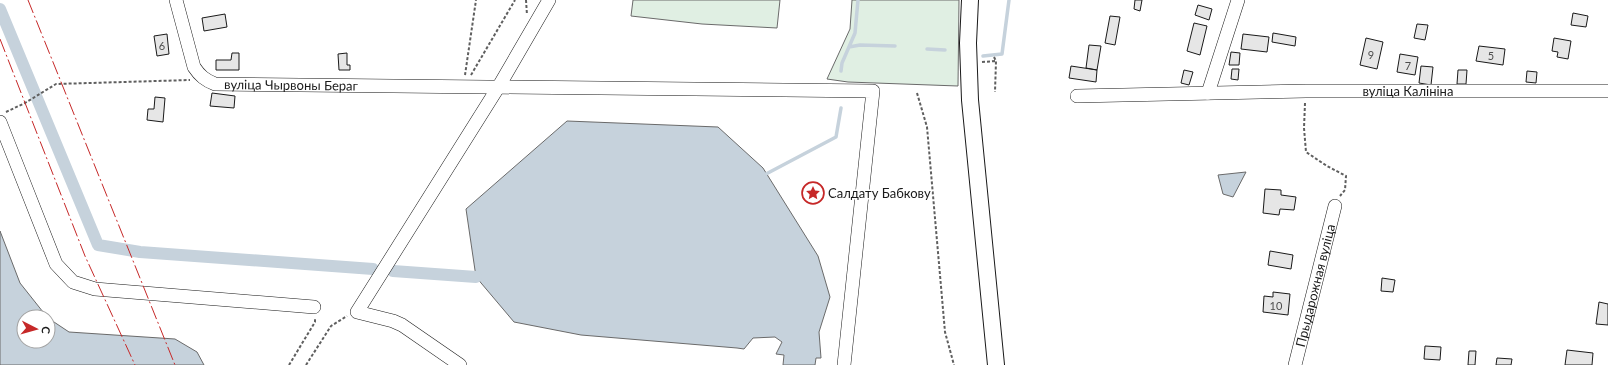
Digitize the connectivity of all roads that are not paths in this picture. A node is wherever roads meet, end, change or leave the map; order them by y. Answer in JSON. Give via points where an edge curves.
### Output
{"nodes":[{"id":1,"x":176,"y":0,"type":"edge"},
{"id":2,"x":549,"y":0,"type":"edge"},
{"id":3,"x":970,"y":0,"type":"edge"},
{"id":4,"x":1238,"y":0,"type":"edge"},
{"id":5,"x":499,"y":86,"type":"junction"},
{"id":6,"x":1608,"y":90,"type":"edge"},
{"id":7,"x":1208,"y":93,"type":"junction"},
{"id":8,"x":1077,"y":96,"type":"dead end"},
{"id":9,"x":0,"y":122,"type":"edge"},
{"id":10,"x":1334,"y":206,"type":"road end"},
{"id":11,"x":314,"y":307,"type":"road end"},
{"id":12,"x":460,"y":365,"type":"edge"},
{"id":13,"x":844,"y":365,"type":"edge"},
{"id":14,"x":996,"y":365,"type":"edge"},
{"id":15,"x":1295,"y":365,"type":"edge"}],
"edges":[{"from":1,"to":5,"type":"street","name":"вуліца Чырвоны Бераг","via":[[194,67],[206,80],[215,84]]},
{"from":2,"to":5,"type":"street"},
{"from":3,"to":14,"type":"main road","via":[[970,100]]},
{"from":4,"to":7,"type":"street"},
{"from":5,"to":12,"type":"street","via":[[357,312],[402,325]]},
{"from":5,"to":13,"type":"street","name":"вуліца Чырвоны Бераг","via":[[873,91]]},
{"from":6,"to":7,"type":"street","name":"вуліца Калініна"},
{"from":7,"to":8,"type":"street","name":"вуліца Калініна"},
{"from":9,"to":11,"type":"street","via":[[56,264],[73,282],[95,289]]},
{"from":10,"to":15,"type":"street","name":"Прыдарожная вуліца"}]}
